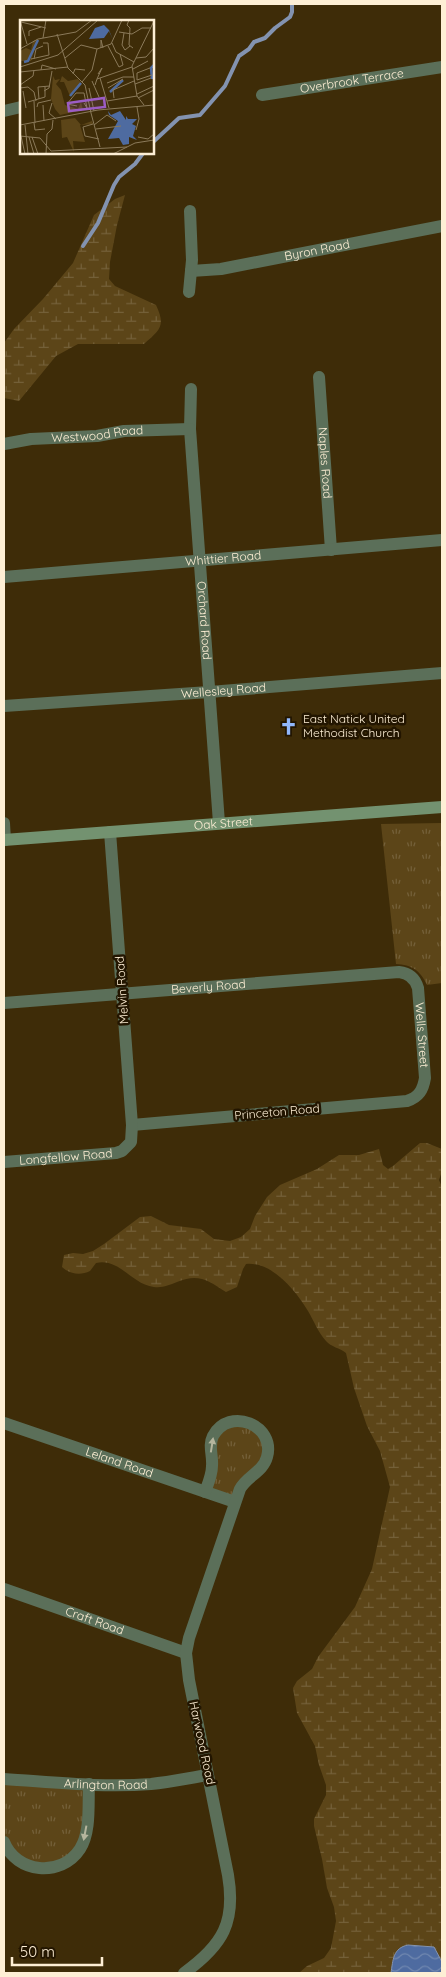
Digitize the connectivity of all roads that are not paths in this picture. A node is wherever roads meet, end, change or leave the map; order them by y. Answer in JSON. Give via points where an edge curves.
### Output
{"nodes":[{"id":1,"x":442,"y":67,"type":"edge"},
{"id":2,"x":262,"y":95,"type":"dead end"},
{"id":3,"x":20,"y":107,"type":"edge"},
{"id":4,"x":4,"y":111,"type":"edge"},
{"id":5,"x":190,"y":211,"type":"dead end"},
{"id":6,"x":442,"y":226,"type":"edge"},
{"id":7,"x":191,"y":271,"type":"junction"},
{"id":8,"x":189,"y":292,"type":"dead end"},
{"id":9,"x":319,"y":377,"type":"dead end"},
{"id":10,"x":190,"y":389,"type":"dead end"},
{"id":11,"x":190,"y":429,"type":"junction"},
{"id":12,"x":4,"y":444,"type":"edge"},
{"id":13,"x":442,"y":540,"type":"edge"},
{"id":14,"x":331,"y":550,"type":"junction"},
{"id":15,"x":200,"y":560,"type":"junction"},
{"id":16,"x":4,"y":576,"type":"edge"},
{"id":17,"x":442,"y":672,"type":"edge"},
{"id":18,"x":209,"y":692,"type":"junction"},
{"id":19,"x":4,"y":706,"type":"edge"},
{"id":20,"x":442,"y":807,"type":"edge"},
{"id":21,"x":4,"y":823,"type":"edge"},
{"id":22,"x":218,"y":823,"type":"junction"},
{"id":23,"x":110,"y":832,"type":"junction"},
{"id":24,"x":5,"y":840,"type":"edge"},
{"id":25,"x":412,"y":977,"type":"joint"},
{"id":26,"x":122,"y":993,"type":"junction"},
{"id":27,"x":4,"y":1003,"type":"edge"},
{"id":28,"x":420,"y":1094,"type":"joint"},
{"id":29,"x":132,"y":1125,"type":"junction"},
{"id":30,"x":128,"y":1148,"type":"joint"},
{"id":31,"x":4,"y":1162,"type":"edge"},
{"id":32,"x":4,"y":1423,"type":"edge"},
{"id":33,"x":205,"y":1492,"type":"junction"},
{"id":34,"x":235,"y":1502,"type":"junction"},
{"id":35,"x":4,"y":1590,"type":"edge"},
{"id":36,"x":186,"y":1653,"type":"junction"},
{"id":37,"x":208,"y":1775,"type":"junction"},
{"id":38,"x":4,"y":1779,"type":"edge"},
{"id":39,"x":90,"y":1784,"type":"junction"},
{"id":40,"x":4,"y":1842,"type":"edge"},
{"id":41,"x":184,"y":1973,"type":"edge"}],
"edges":[{"from":1,"to":2,"type":"street","name":"Overbrook Terrace"},
{"from":3,"to":4,"type":"street"},
{"from":5,"to":7,"type":"street"},
{"from":6,"to":7,"type":"street","name":"Byron Road","via":[[221,269]]},
{"from":7,"to":8,"type":"street"},
{"from":9,"to":14,"type":"street","name":"Naples Road"},
{"from":10,"to":11,"type":"street","name":"Orchard Road"},
{"from":11,"to":12,"type":"street","name":"Westwood Road"},
{"from":11,"to":15,"type":"street","name":"Orchard Road"},
{"from":13,"to":14,"type":"street","name":"Whittier Road"},
{"from":14,"to":15,"type":"street","name":"Whittier Road"},
{"from":15,"to":16,"type":"street","name":"Whittier Road"},
{"from":15,"to":18,"type":"street","name":"Orchard Road"},
{"from":17,"to":18,"type":"street","name":"Wellesley Road"},
{"from":18,"to":19,"type":"street","name":"Wellesley Road"},
{"from":18,"to":22,"type":"street","name":"Orchard Road"},
{"from":20,"to":22,"type":"main road","name":"Oak Street"},
{"from":21,"to":24,"type":"street"},
{"from":22,"to":23,"type":"main road","name":"Oak Street"},
{"from":23,"to":24,"type":"main road","name":"Oak Street"},
{"from":23,"to":26,"type":"street","name":"Melvin Road"},
{"from":25,"to":26,"type":"street","name":"Beverly Road","via":[[399,972]]},
{"from":25,"to":28,"type":"street","name":"Wells Street","via":[[418,988],[424,1052],[425,1078]]},
{"from":26,"to":27,"type":"street","name":"Beverly Road"},
{"from":26,"to":29,"type":"street","name":"Melvin Road"},
{"from":28,"to":29,"type":"street","name":"Princeton Road","via":[[407,1101]]},
{"from":29,"to":30,"type":"street","name":"Melvin Road"},
{"from":30,"to":31,"type":"street","name":"Longfellow Road","via":[[116,1153]]},
{"from":32,"to":33,"type":"street","name":"Leland Road"},
{"from":33,"to":34,"type":"street","name":"Leland Road"},
{"from":33,"to":34,"type":"street","name":"Harwood Road","one_way":true,"via":[[212,1466],[210,1450],[214,1435],[224,1424],[246,1421],[261,1430],[268,1453],[260,1469],[244,1482]]},
{"from":34,"to":36,"type":"street","name":"Harwood Road"},
{"from":35,"to":36,"type":"street","name":"Craft Road"},
{"from":36,"to":37,"type":"street","name":"Harwood Road"},
{"from":37,"to":39,"type":"street","name":"Arlington Road","via":[[151,1784]]},
{"from":37,"to":41,"type":"street","name":"Harwood Road","via":[[231,1905],[229,1919],[217,1945]]},
{"from":38,"to":39,"type":"street","name":"Arlington Road"},
{"from":39,"to":40,"type":"street","one_way":true,"via":[[83,1842],[66,1862],[46,1868],[26,1866],[12,1855]]}]}
